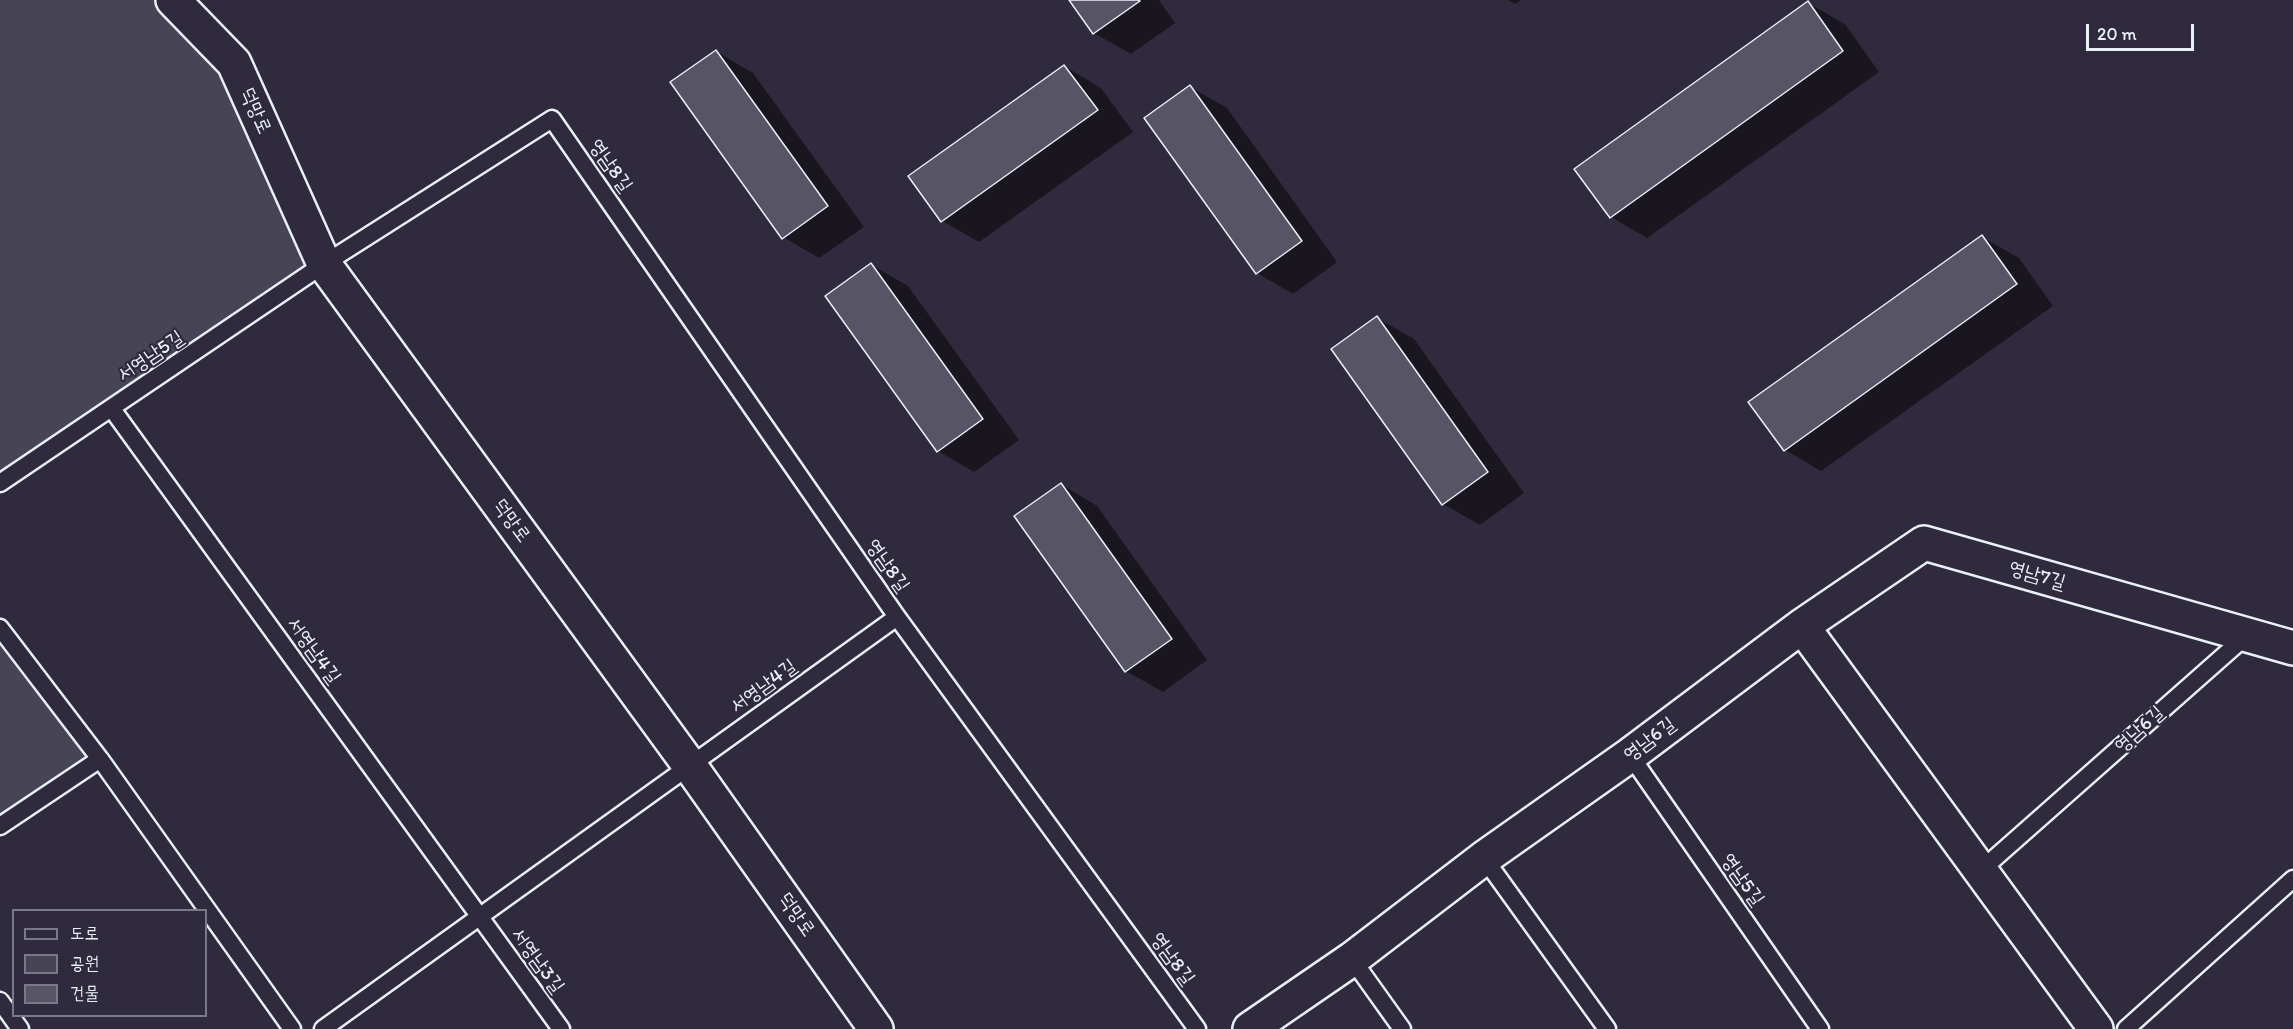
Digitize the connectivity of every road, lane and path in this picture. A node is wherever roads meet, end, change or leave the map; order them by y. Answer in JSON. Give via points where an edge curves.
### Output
{"nodes":[{"id":1,"x":173,"y":0,"type":"edge"},
{"id":2,"x":552,"y":119,"type":"joint"},
{"id":3,"x":324,"y":264,"type":"junction"},
{"id":4,"x":112,"y":409,"type":"junction"},
{"id":5,"x":0,"y":483,"type":"edge"},
{"id":6,"x":897,"y":617,"type":"junction"},
{"id":7,"x":1802,"y":626,"type":"junction"},
{"id":8,"x":0,"y":628,"type":"edge"},
{"id":9,"x":2246,"y":636,"type":"junction"},
{"id":10,"x":2293,"y":648,"type":"edge"},
{"id":11,"x":1630,"y":755,"type":"junction"},
{"id":12,"x":99,"y":759,"type":"junction"},
{"id":13,"x":690,"y":766,"type":"junction"},
{"id":14,"x":0,"y":826,"type":"edge"},
{"id":15,"x":1484,"y":858,"type":"junction"},
{"id":16,"x":1979,"y":872,"type":"junction"},
{"id":17,"x":2293,"y":879,"type":"edge"},
{"id":18,"x":206,"y":909,"type":"edge"},
{"id":19,"x":207,"y":910,"type":"edge"},
{"id":20,"x":480,"y":917,"type":"junction"},
{"id":21,"x":1352,"y":959,"type":"junction"},
{"id":22,"x":0,"y":1000,"type":"edge"},
{"id":23,"x":20,"y":1029,"type":"edge"},
{"id":24,"x":292,"y":1029,"type":"edge"},
{"id":25,"x":323,"y":1029,"type":"edge"},
{"id":26,"x":561,"y":1029,"type":"edge"},
{"id":27,"x":876,"y":1029,"type":"edge"},
{"id":28,"x":1197,"y":1029,"type":"edge"},
{"id":29,"x":1250,"y":1029,"type":"edge"},
{"id":30,"x":1402,"y":1029,"type":"edge"},
{"id":31,"x":1607,"y":1029,"type":"edge"},
{"id":32,"x":1820,"y":1029,"type":"edge"},
{"id":33,"x":2096,"y":1029,"type":"edge"},
{"id":34,"x":2126,"y":1029,"type":"edge"}],
"edges":[{"from":1,"to":3,"type":"street","name":"덕망로","via":[[234,63]]},
{"from":2,"to":3,"type":"lane","name":"서영남5길"},
{"from":2,"to":6,"type":"lane","name":"영남8길"},
{"from":3,"to":4,"type":"lane","name":"서영남5길"},
{"from":3,"to":13,"type":"street","name":"덕망로"},
{"from":4,"to":5,"type":"lane","name":"서영남5길"},
{"from":4,"to":20,"type":"lane","name":"서영남4길"},
{"from":6,"to":13,"type":"lane","name":"서영남4길"},
{"from":6,"to":28,"type":"lane","name":"영남8길"},
{"from":7,"to":9,"type":"street","name":"영남7길","via":[[1924,543]]},
{"from":7,"to":11,"type":"street","name":"영남6길"},
{"from":7,"to":16,"type":"street"},
{"from":8,"to":12,"type":"lane"},
{"from":9,"to":10,"type":"street","name":"영남7길"},
{"from":9,"to":16,"type":"lane","name":"영남6길"},
{"from":11,"to":15,"type":"street","name":"영남6길"},
{"from":11,"to":32,"type":"lane","name":"영남5길"},
{"from":12,"to":14,"type":"lane"},
{"from":12,"to":18,"type":"lane"},
{"from":13,"to":20,"type":"lane","name":"서영남4길"},
{"from":13,"to":27,"type":"street","name":"덕망로"},
{"from":15,"to":21,"type":"street","name":"영남6길"},
{"from":15,"to":31,"type":"lane"},
{"from":16,"to":33,"type":"street"},
{"from":17,"to":34,"type":"lane"},
{"from":19,"to":24,"type":"lane"},
{"from":20,"to":25,"type":"lane","name":"서영남4길"},
{"from":20,"to":26,"type":"lane","name":"서영남3길"},
{"from":21,"to":29,"type":"street","name":"영남6길"},
{"from":21,"to":30,"type":"lane"},
{"from":22,"to":23,"type":"lane"}]}
